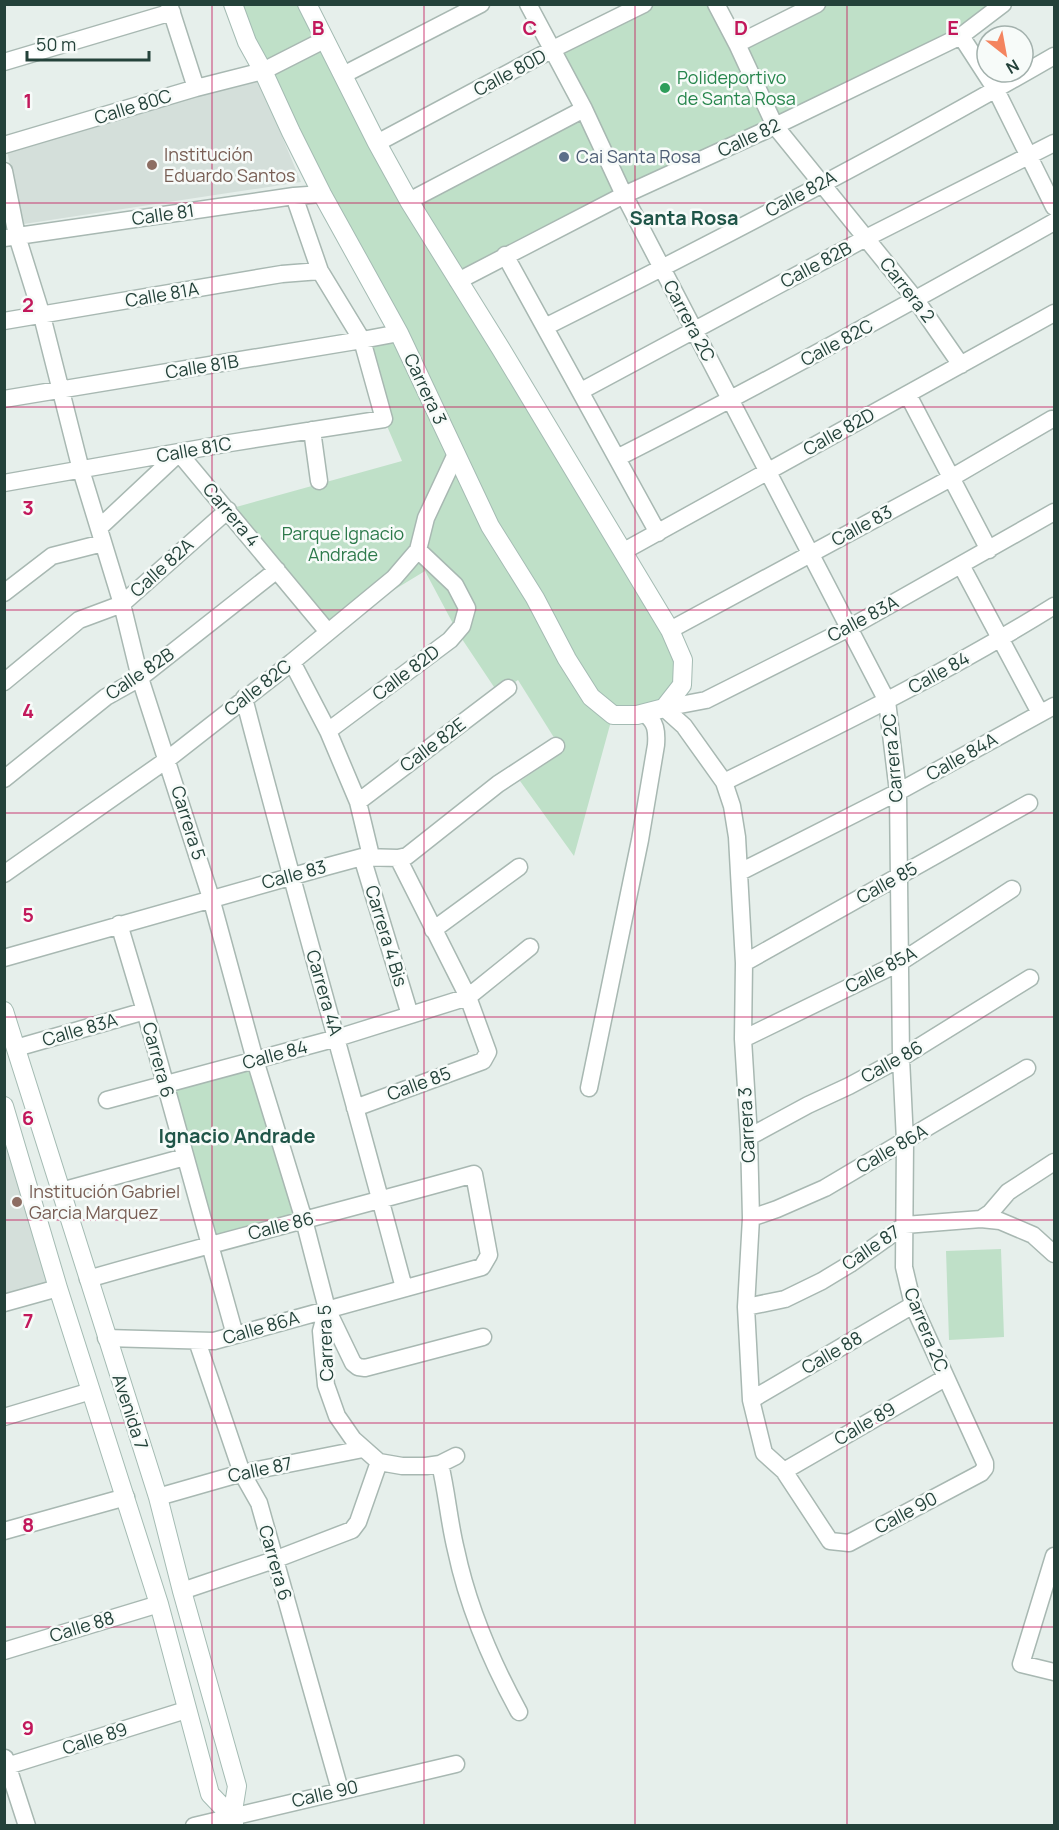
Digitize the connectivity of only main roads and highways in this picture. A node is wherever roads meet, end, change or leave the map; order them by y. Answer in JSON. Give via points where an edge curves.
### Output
{"nodes":[{"id":1,"x":233,"y":4,"type":"edge"},
{"id":2,"x":307,"y":4,"type":"edge"},
{"id":3,"x":4,"y":1011,"type":"edge"},
{"id":4,"x":4,"y":1106,"type":"edge"},
{"id":5,"x":234,"y":1821,"type":"edge"}],
"edges":[{"from":1,"to":2,"type":"main road","name":"Carrera 3","via":[[247,42],[322,194],[399,333],[490,526],[567,659],[591,697],[613,715],[645,714],[664,708],[682,685],[683,660],[670,630],[409,201]]},
{"from":3,"to":5,"type":"main road","name":"Avenida 7","via":[[158,1497],[237,1786]]},
{"from":4,"to":5,"type":"main road","name":"Avenida 7","via":[[159,1604],[210,1794]]}]}
